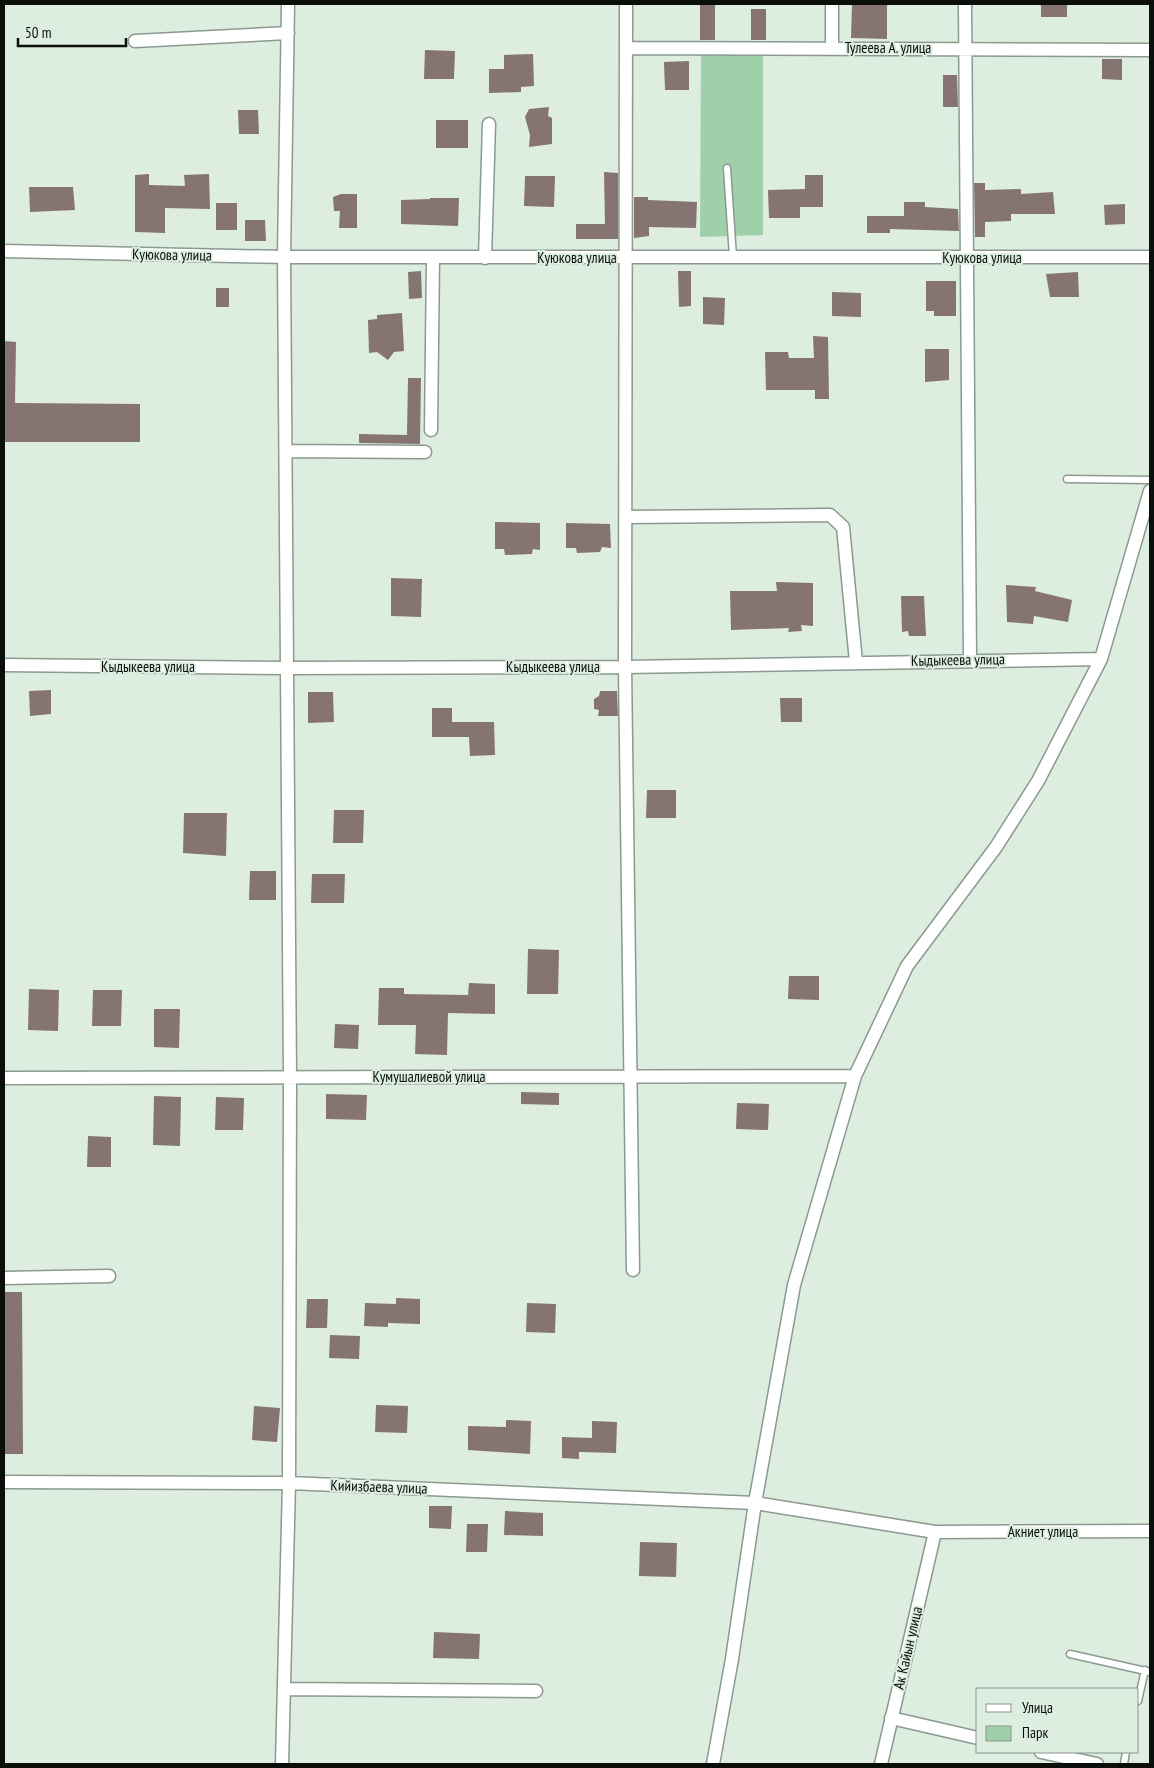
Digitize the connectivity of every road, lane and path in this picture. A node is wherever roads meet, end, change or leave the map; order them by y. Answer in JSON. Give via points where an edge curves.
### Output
{"nodes":[{"id":1,"x":288,"y":4,"type":"edge"},
{"id":2,"x":626,"y":4,"type":"edge"},
{"id":3,"x":832,"y":4,"type":"edge"},
{"id":4,"x":965,"y":4,"type":"edge"},
{"id":5,"x":288,"y":33,"type":"junction"},
{"id":6,"x":135,"y":41,"type":"dead end"},
{"id":7,"x":626,"y":48,"type":"junction"},
{"id":8,"x":832,"y":48,"type":"junction"},
{"id":9,"x":964,"y":48,"type":"junction"},
{"id":10,"x":1150,"y":50,"type":"edge"},
{"id":11,"x":489,"y":124,"type":"dead end"},
{"id":12,"x":727,"y":168,"type":"dead end"},
{"id":13,"x":4,"y":252,"type":"edge"},
{"id":14,"x":284,"y":257,"type":"junction"},
{"id":15,"x":1150,"y":257,"type":"edge"},
{"id":16,"x":433,"y":258,"type":"junction"},
{"id":17,"x":484,"y":258,"type":"junction"},
{"id":18,"x":626,"y":258,"type":"junction"},
{"id":19,"x":733,"y":258,"type":"junction"},
{"id":20,"x":967,"y":258,"type":"junction"},
{"id":21,"x":432,"y":430,"type":"dead end"},
{"id":22,"x":286,"y":451,"type":"junction"},
{"id":23,"x":425,"y":452,"type":"dead end"},
{"id":24,"x":1067,"y":479,"type":"dead end"},
{"id":25,"x":1150,"y":480,"type":"edge"},
{"id":26,"x":1150,"y":491,"type":"edge"},
{"id":27,"x":626,"y":517,"type":"junction"},
{"id":28,"x":1101,"y":659,"type":"junction"},
{"id":29,"x":970,"y":660,"type":"junction"},
{"id":30,"x":856,"y":662,"type":"junction"},
{"id":31,"x":4,"y":666,"type":"edge"},
{"id":32,"x":625,"y":667,"type":"junction"},
{"id":33,"x":288,"y":668,"type":"junction"},
{"id":34,"x":631,"y":1076,"type":"junction"},
{"id":35,"x":855,"y":1076,"type":"junction"},
{"id":36,"x":4,"y":1078,"type":"edge"},
{"id":37,"x":290,"y":1078,"type":"junction"},
{"id":38,"x":633,"y":1270,"type":"dead end"},
{"id":39,"x":108,"y":1276,"type":"dead end"},
{"id":40,"x":4,"y":1278,"type":"edge"},
{"id":41,"x":4,"y":1482,"type":"edge"},
{"id":42,"x":289,"y":1483,"type":"junction"},
{"id":43,"x":755,"y":1503,"type":"junction"},
{"id":44,"x":1150,"y":1531,"type":"edge"},
{"id":45,"x":935,"y":1532,"type":"junction"},
{"id":46,"x":1070,"y":1654,"type":"dead end"},
{"id":47,"x":1148,"y":1671,"type":"edge"},
{"id":48,"x":284,"y":1689,"type":"junction"},
{"id":49,"x":536,"y":1691,"type":"dead end"},
{"id":50,"x":1139,"y":1698,"type":"edge"},
{"id":51,"x":891,"y":1718,"type":"junction"},
{"id":52,"x":976,"y":1738,"type":"edge"},
{"id":53,"x":1046,"y":1753,"type":"edge"},
{"id":54,"x":282,"y":1764,"type":"edge"},
{"id":55,"x":713,"y":1764,"type":"edge"},
{"id":56,"x":881,"y":1764,"type":"edge"},
{"id":57,"x":1097,"y":1764,"type":"edge"}],
"edges":[{"from":1,"to":5,"type":"street"},
{"from":2,"to":7,"type":"street"},
{"from":3,"to":8,"type":"street"},
{"from":4,"to":9,"type":"street"},
{"from":5,"to":6,"type":"street"},
{"from":5,"to":14,"type":"street"},
{"from":7,"to":8,"type":"street","name":"Тулеева А. улица"},
{"from":7,"to":18,"type":"street"},
{"from":8,"to":9,"type":"street","name":"Тулеева А. улица"},
{"from":9,"to":10,"type":"street","name":"Тулеева А. улица"},
{"from":9,"to":20,"type":"street"},
{"from":11,"to":17,"type":"street"},
{"from":12,"to":19,"type":"lane"},
{"from":13,"to":14,"type":"street","name":"Куюкова улица"},
{"from":14,"to":16,"type":"street","name":"Куюкова улица"},
{"from":14,"to":22,"type":"street"},
{"from":15,"to":20,"type":"street","name":"Куюкова улица"},
{"from":16,"to":17,"type":"street","name":"Куюкова улица"},
{"from":16,"to":21,"type":"street"},
{"from":17,"to":18,"type":"street","name":"Куюкова улица"},
{"from":18,"to":19,"type":"street","name":"Куюкова улица"},
{"from":18,"to":27,"type":"street"},
{"from":19,"to":20,"type":"street","name":"Куюкова улица"},
{"from":20,"to":29,"type":"street"},
{"from":22,"to":23,"type":"street"},
{"from":22,"to":33,"type":"street"},
{"from":24,"to":25,"type":"lane"},
{"from":26,"to":28,"type":"street"},
{"from":27,"to":30,"type":"street","via":[[830,515],[843,527]]},
{"from":27,"to":32,"type":"street"},
{"from":28,"to":29,"type":"street","name":"Кыдыкеева улица"},
{"from":28,"to":35,"type":"street","via":[[1038,781],[996,847],[907,966]]},
{"from":29,"to":30,"type":"street","name":"Кыдыкеева улица"},
{"from":30,"to":32,"type":"street","name":"Кыдыкеева улица"},
{"from":31,"to":33,"type":"street","name":"Кыдыкеева улица"},
{"from":32,"to":33,"type":"street","name":"Кыдыкеева улица"},
{"from":32,"to":34,"type":"street"},
{"from":33,"to":37,"type":"street"},
{"from":34,"to":35,"type":"street","name":"Кумушалиевой улица"},
{"from":34,"to":37,"type":"street","name":"Кумушалиевой улица"},
{"from":34,"to":38,"type":"street"},
{"from":35,"to":43,"type":"street","via":[[794,1285]]},
{"from":36,"to":37,"type":"street","name":"Кумушалиевой улица"},
{"from":37,"to":42,"type":"street"},
{"from":39,"to":40,"type":"street"},
{"from":41,"to":42,"type":"street","name":"Кийизбаева улица"},
{"from":42,"to":43,"type":"street","name":"Кийизбаева улица"},
{"from":42,"to":48,"type":"street"},
{"from":43,"to":45,"type":"street","name":"Кийизбаева улица"},
{"from":43,"to":55,"type":"street"},
{"from":44,"to":45,"type":"street","name":"Акниет улица"},
{"from":45,"to":51,"type":"street","name":"Ак Кайын улица"},
{"from":46,"to":47,"type":"lane"},
{"from":47,"to":50,"type":"lane"},
{"from":48,"to":49,"type":"street"},
{"from":48,"to":54,"type":"street"},
{"from":51,"to":52,"type":"street"},
{"from":51,"to":56,"type":"street","name":"Ак Кайын улица"},
{"from":53,"to":57,"type":"street"}]}
